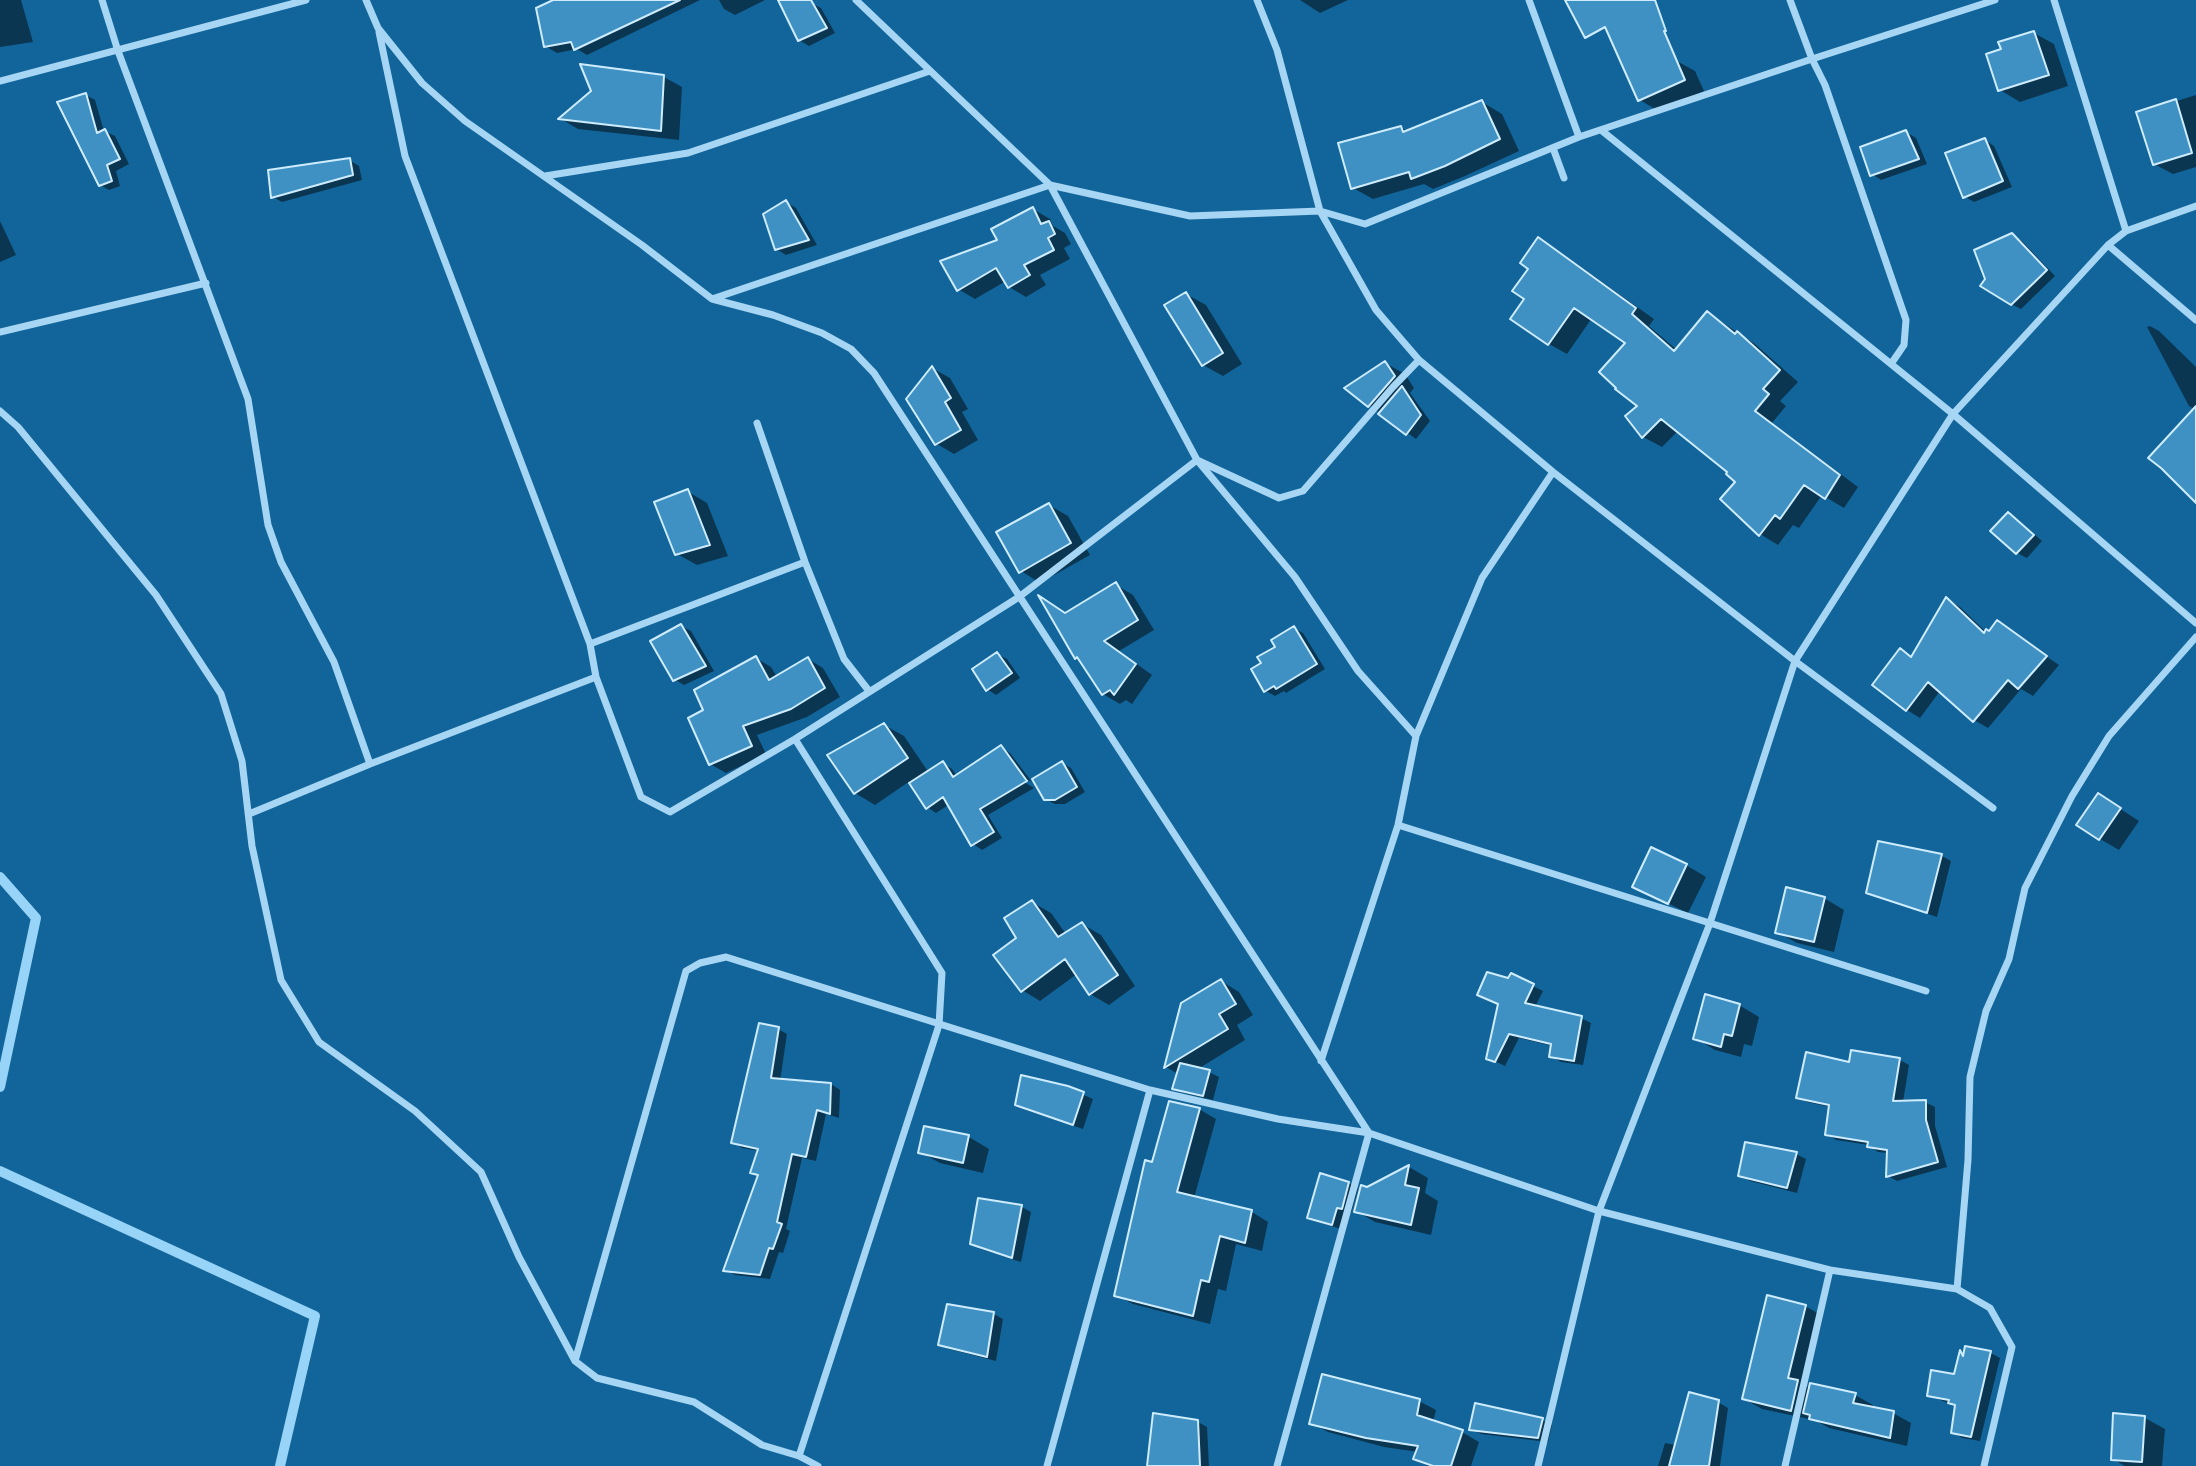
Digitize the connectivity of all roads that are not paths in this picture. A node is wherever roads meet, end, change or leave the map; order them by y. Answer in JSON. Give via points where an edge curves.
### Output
{"nodes":[{"id":1,"x":102,"y":0,"type":"edge"},
{"id":2,"x":306,"y":0,"type":"edge"},
{"id":3,"x":366,"y":0,"type":"edge"},
{"id":4,"x":856,"y":0,"type":"edge"},
{"id":5,"x":1257,"y":0,"type":"edge"},
{"id":6,"x":1529,"y":0,"type":"edge"},
{"id":7,"x":1790,"y":0,"type":"edge"},
{"id":8,"x":1995,"y":0,"type":"edge"},
{"id":9,"x":2054,"y":0,"type":"edge"},
{"id":10,"x":379,"y":28,"type":"junction"},
{"id":11,"x":118,"y":51,"type":"junction"},
{"id":12,"x":1812,"y":58,"type":"junction"},
{"id":13,"x":930,"y":71,"type":"junction"},
{"id":14,"x":0,"y":81,"type":"edge"},
{"id":15,"x":1601,"y":130,"type":"junction"},
{"id":16,"x":1579,"y":138,"type":"junction"},
{"id":17,"x":1553,"y":148,"type":"junction"},
{"id":18,"x":544,"y":176,"type":"junction"},
{"id":19,"x":1564,"y":178,"type":"dead end"},
{"id":20,"x":1050,"y":185,"type":"junction"},
{"id":21,"x":2196,"y":206,"type":"edge"},
{"id":22,"x":1321,"y":211,"type":"junction"},
{"id":23,"x":2126,"y":231,"type":"junction"},
{"id":24,"x":2108,"y":245,"type":"junction"},
{"id":25,"x":206,"y":283,"type":"junction"},
{"id":26,"x":712,"y":299,"type":"junction"},
{"id":27,"x":2196,"y":320,"type":"edge"},
{"id":28,"x":0,"y":332,"type":"edge"},
{"id":29,"x":1419,"y":360,"type":"junction"},
{"id":30,"x":1891,"y":364,"type":"junction"},
{"id":31,"x":0,"y":411,"type":"edge"},
{"id":32,"x":1953,"y":414,"type":"junction"},
{"id":33,"x":757,"y":423,"type":"dead end"},
{"id":34,"x":1197,"y":460,"type":"junction"},
{"id":35,"x":1553,"y":472,"type":"junction"},
{"id":36,"x":805,"y":562,"type":"junction"},
{"id":37,"x":1019,"y":597,"type":"junction"},
{"id":38,"x":2196,"y":623,"type":"edge"},
{"id":39,"x":2196,"y":637,"type":"edge"},
{"id":40,"x":590,"y":644,"type":"junction"},
{"id":41,"x":1795,"y":661,"type":"junction"},
{"id":42,"x":596,"y":677,"type":"junction"},
{"id":43,"x":869,"y":691,"type":"junction"},
{"id":44,"x":1416,"y":736,"type":"junction"},
{"id":45,"x":795,"y":739,"type":"junction"},
{"id":46,"x":370,"y":764,"type":"junction"},
{"id":47,"x":1993,"y":808,"type":"dead end"},
{"id":48,"x":249,"y":814,"type":"junction"},
{"id":49,"x":1398,"y":825,"type":"junction"},
{"id":50,"x":1710,"y":923,"type":"junction"},
{"id":51,"x":1926,"y":991,"type":"dead end"},
{"id":52,"x":940,"y":1025,"type":"junction"},
{"id":53,"x":1321,"y":1061,"type":"junction"},
{"id":54,"x":1150,"y":1090,"type":"junction"},
{"id":55,"x":1369,"y":1133,"type":"junction"},
{"id":56,"x":1599,"y":1211,"type":"junction"},
{"id":57,"x":1830,"y":1270,"type":"junction"},
{"id":58,"x":1957,"y":1289,"type":"junction"},
{"id":59,"x":575,"y":1361,"type":"junction"},
{"id":60,"x":799,"y":1456,"type":"junction"},
{"id":61,"x":817,"y":1466,"type":"edge"},
{"id":62,"x":1047,"y":1466,"type":"edge"},
{"id":63,"x":1278,"y":1466,"type":"edge"},
{"id":64,"x":1538,"y":1466,"type":"edge"},
{"id":65,"x":1785,"y":1466,"type":"edge"},
{"id":66,"x":1984,"y":1466,"type":"edge"}],
"edges":[{"from":1,"to":11,"type":"street"},
{"from":2,"to":11,"type":"street"},
{"from":3,"to":10,"type":"street"},
{"from":4,"to":13,"type":"street"},
{"from":5,"to":22,"type":"street","via":[[1277,50]]},
{"from":6,"to":16,"type":"street"},
{"from":7,"to":12,"type":"street"},
{"from":8,"to":12,"type":"street"},
{"from":9,"to":23,"type":"street"},
{"from":10,"to":18,"type":"street","via":[[430,91]]},
{"from":10,"to":40,"type":"street","via":[[405,156]]},
{"from":11,"to":14,"type":"street"},
{"from":11,"to":25,"type":"street"},
{"from":12,"to":15,"type":"street"},
{"from":12,"to":30,"type":"street","via":[[1906,320],[1904,345]]},
{"from":13,"to":18,"type":"street","via":[[688,153]]},
{"from":13,"to":20,"type":"street"},
{"from":15,"to":16,"type":"street"},
{"from":15,"to":30,"type":"street"},
{"from":16,"to":17,"type":"street"},
{"from":17,"to":19,"type":"street"},
{"from":17,"to":22,"type":"street","via":[[1365,224]]},
{"from":18,"to":26,"type":"street"},
{"from":20,"to":22,"type":"street","via":[[1190,216]]},
{"from":20,"to":26,"type":"street"},
{"from":20,"to":34,"type":"street"},
{"from":21,"to":23,"type":"street"},
{"from":22,"to":29,"type":"street","via":[[1376,310]]},
{"from":23,"to":24,"type":"street"},
{"from":24,"to":27,"type":"street"},
{"from":24,"to":32,"type":"street"},
{"from":25,"to":28,"type":"street"},
{"from":25,"to":46,"type":"street","via":[[247,399],[268,525],[281,562],[334,662]]},
{"from":26,"to":37,"type":"street","via":[[822,332],[851,349],[874,373]]},
{"from":29,"to":34,"type":"street","via":[[1303,491],[1279,498]]},
{"from":29,"to":35,"type":"street"},
{"from":30,"to":32,"type":"street"},
{"from":31,"to":48,"type":"street","via":[[156,595],[221,694],[242,761]]},
{"from":32,"to":38,"type":"street"},
{"from":32,"to":41,"type":"street"},
{"from":33,"to":36,"type":"street"},
{"from":34,"to":37,"type":"street"},
{"from":34,"to":44,"type":"street","via":[[1294,577],[1358,671]]},
{"from":35,"to":41,"type":"street"},
{"from":35,"to":44,"type":"street","via":[[1482,578]]},
{"from":36,"to":40,"type":"street"},
{"from":36,"to":43,"type":"street","via":[[844,659]]},
{"from":37,"to":43,"type":"street"},
{"from":37,"to":53,"type":"street"},
{"from":39,"to":58,"type":"street","via":[[2109,736],[2025,888],[2009,959],[1986,1011],[1970,1077]]},
{"from":40,"to":42,"type":"street"},
{"from":41,"to":47,"type":"street"},
{"from":41,"to":50,"type":"street"},
{"from":42,"to":45,"type":"street","via":[[641,797],[670,812]]},
{"from":42,"to":46,"type":"street"},
{"from":43,"to":45,"type":"street"},
{"from":44,"to":49,"type":"street"},
{"from":45,"to":52,"type":"street","via":[[942,973]]},
{"from":46,"to":48,"type":"street"},
{"from":48,"to":59,"type":"street","via":[[281,980],[319,1042],[415,1111],[481,1172],[519,1258]]},
{"from":49,"to":50,"type":"street"},
{"from":49,"to":53,"type":"street"},
{"from":50,"to":51,"type":"street"},
{"from":50,"to":56,"type":"street"},
{"from":52,"to":54,"type":"street"},
{"from":52,"to":59,"type":"street","via":[[726,957],[686,971]]},
{"from":52,"to":60,"type":"street"},
{"from":53,"to":55,"type":"street"},
{"from":54,"to":55,"type":"street","via":[[1278,1119]]},
{"from":54,"to":62,"type":"street"},
{"from":55,"to":56,"type":"street"},
{"from":55,"to":63,"type":"street"},
{"from":56,"to":57,"type":"street"},
{"from":56,"to":64,"type":"street"},
{"from":57,"to":58,"type":"street"},
{"from":57,"to":65,"type":"street"},
{"from":58,"to":66,"type":"street","via":[[1990,1308],[2012,1347]]},
{"from":59,"to":60,"type":"street","via":[[597,1378],[694,1402],[762,1445]]},
{"from":60,"to":61,"type":"street"}]}
